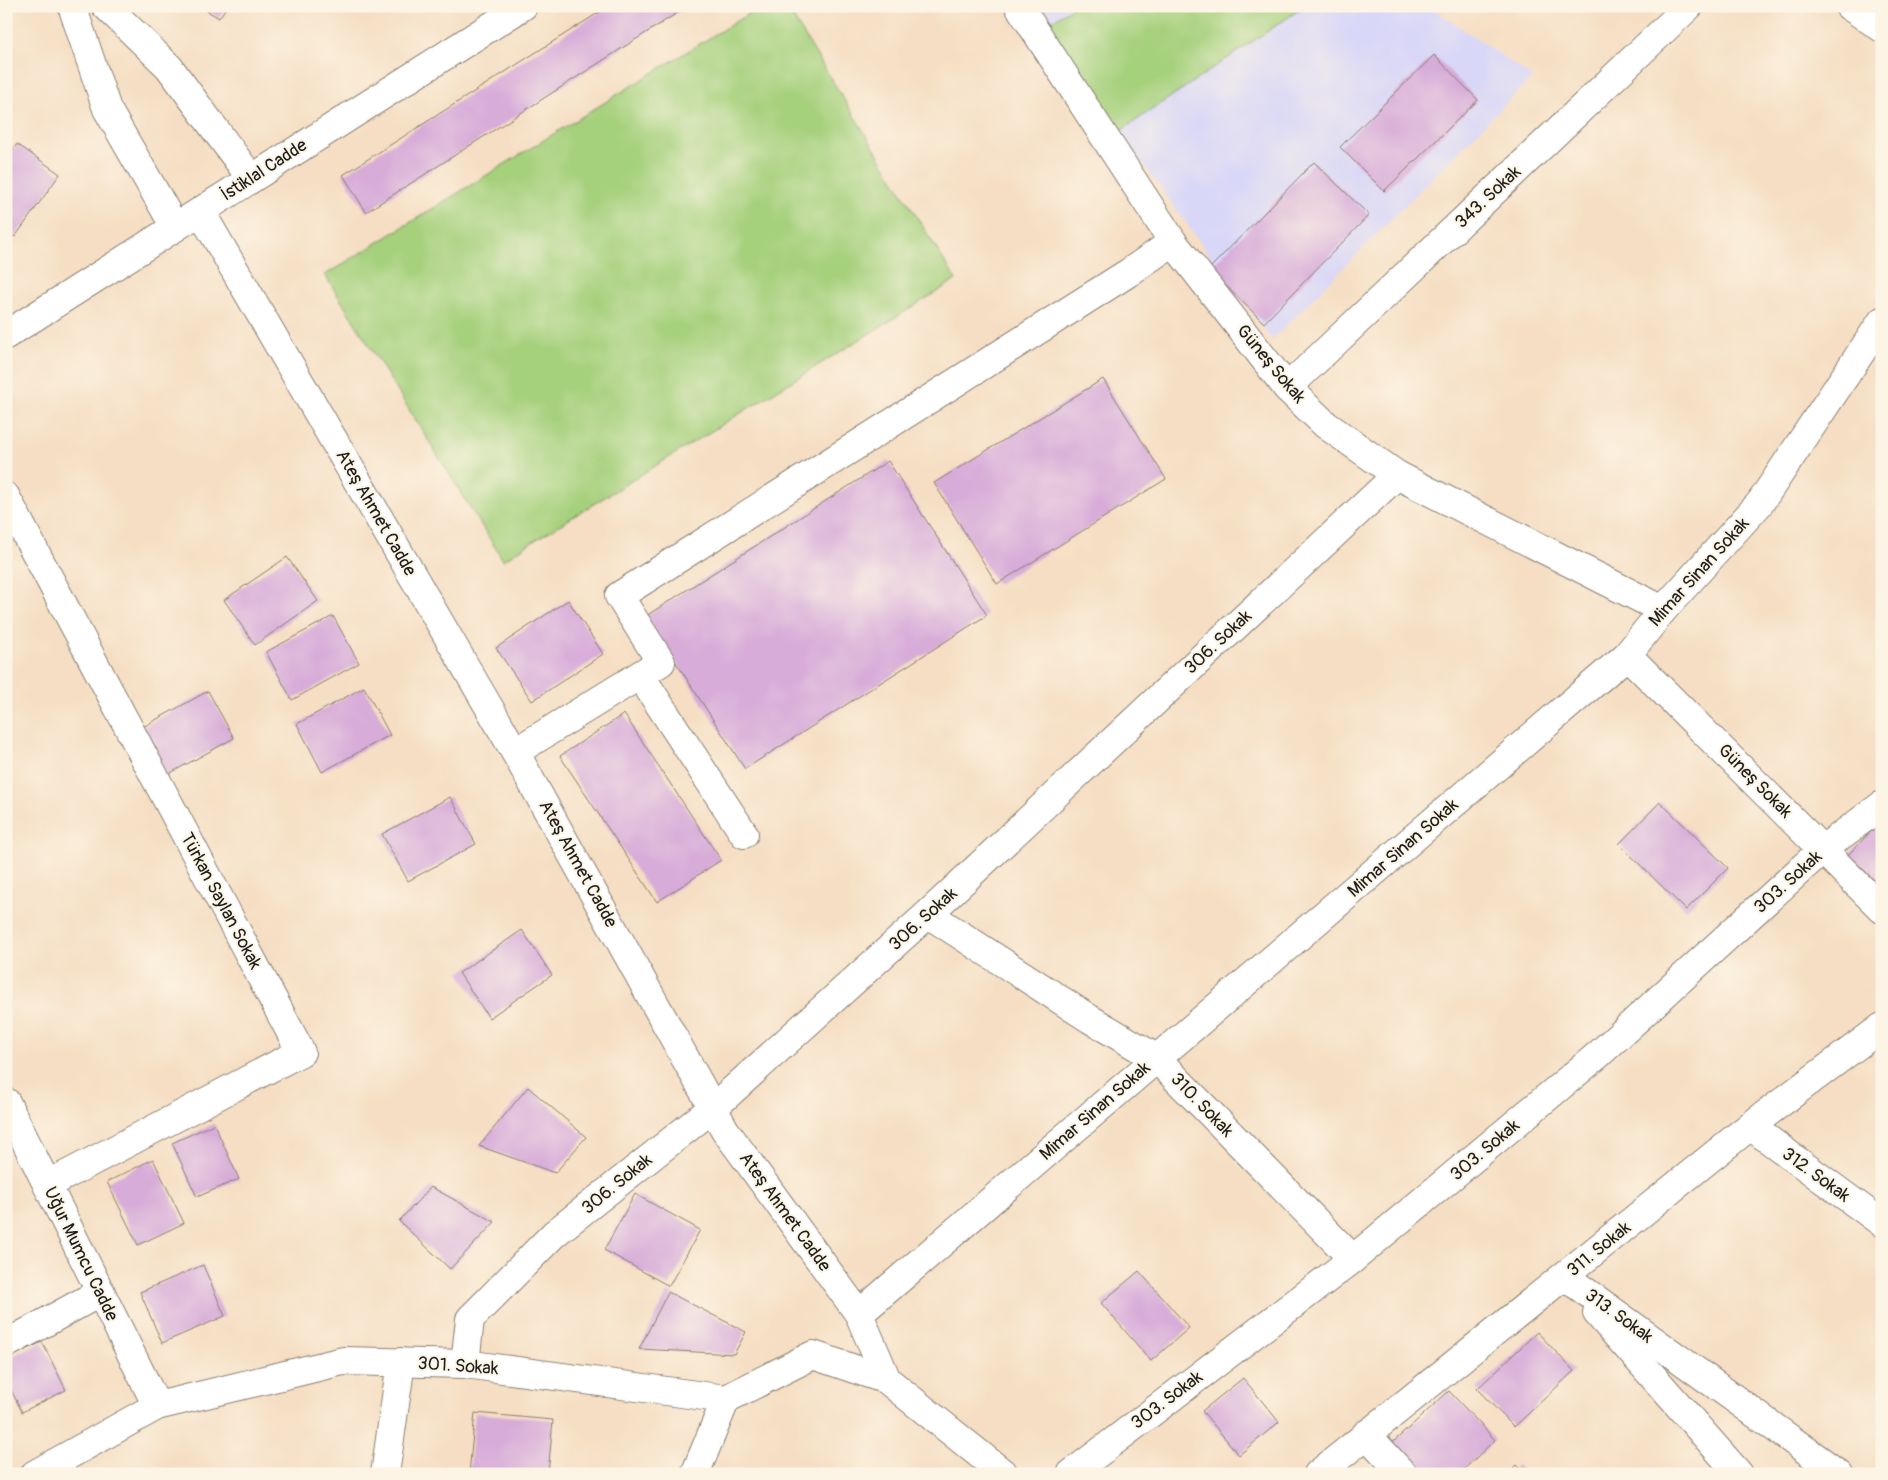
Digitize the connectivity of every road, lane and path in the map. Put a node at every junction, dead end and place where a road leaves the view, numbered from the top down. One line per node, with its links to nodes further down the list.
1 (72, 6): 10 (street)
2 (106, 6): 8 (street)
3 (523, 6): 8 (street, İstiklal Cadde)
4 (1019, 6): 11 (street, Güneş Sokak)
5 (1690, 6): 14 (street, 343. Sokak)
6 (1849, 6): 7 (street)
7 (1882, 28)
8 (251, 178): 9 (street, İstiklal Cadde)
9 (201, 212): 10 (street, İstiklal Cadde); 20 (street, Ateş Ahmet Cadde)
10 (175, 227): 13 (street, İstiklal Cadde)
11 (1173, 242): 14 (street, Güneş Sokak); 19 (street)
12 (1882, 321): 17 (street, Mimar Sinan Sokak)
13 (6, 335)
14 (1287, 388): 15 (street, Güneş Sokak)
15 (1397, 474): 17 (street, Güneş Sokak); 25 (street, 306. Sokak)
16 (6, 497): 31 (street, Türkan Saylan Sokak)
17 (1663, 610): 18 (street, Mimar Sinan Sokak)
18 (1627, 655): 23 (street, Güneş Sokak); 27 (street, Mimar Sinan Sokak)
19 (640, 675): 20 (street); 22 (street)
20 (515, 752): 29 (street, Ateş Ahmet Cadde)
21 (1882, 805): 23 (street, 303. Sokak)
22 (744, 834)
23 (1823, 849): 24 (street, Güneş Sokak); 33 (street, 303. Sokak)
24 (1882, 909)
25 (928, 914): 27 (street, 310. Sokak); 29 (street, 306. Sokak)
26 (1882, 1027): 30 (street, 311. Sokak)
27 (1156, 1058): 33 (street, 310. Sokak); 36 (street, Mimar Sinan Sokak)
28 (6, 1102): 31 (street, Uğur Mumcu Cadde)
29 (714, 1107): 36 (street, Ateş Ahmet Cadde); 39 (street, 306. Sokak)
30 (1750, 1126): 32 (street, 312. Sokak); 34 (street, 311. Sokak)
31 (47, 1185): 35 (street, Uğur Mumcu Cadde)
32 (1882, 1223)
33 (1353, 1259): 48 (street, 303. Sokak)
34 (1564, 1276): 43 (street, 311. Sokak); 51 (street, 313. Sokak); 52 (street, 313. Sokak)
35 (101, 1292): 37 (street); 42 (street, Uğur Mumcu Cadde)
36 (859, 1314): 40 (street, Ateş Ahmet Cadde)
37 (6, 1344)
38 (401, 1362): 39 (street, 301. Sokak); 42 (street, 301. Sokak); 45 (street)
39 (466, 1364): 41 (street, 301. Sokak)
40 (887, 1380): 41 (street); 47 (street, Ateş Ahmet Cadde)
41 (726, 1399): 46 (street)
42 (157, 1406): 44 (street, 301. Sokak)
43 (1366, 1434): 49 (street, 311. Sokak); 50 (street)
44 (35, 1474)
45 (385, 1474)
46 (695, 1474)
47 (1004, 1474)
48 (1070, 1474)
49 (1318, 1474)
50 (1403, 1474)
51 (1739, 1474)
52 (1839, 1474)

